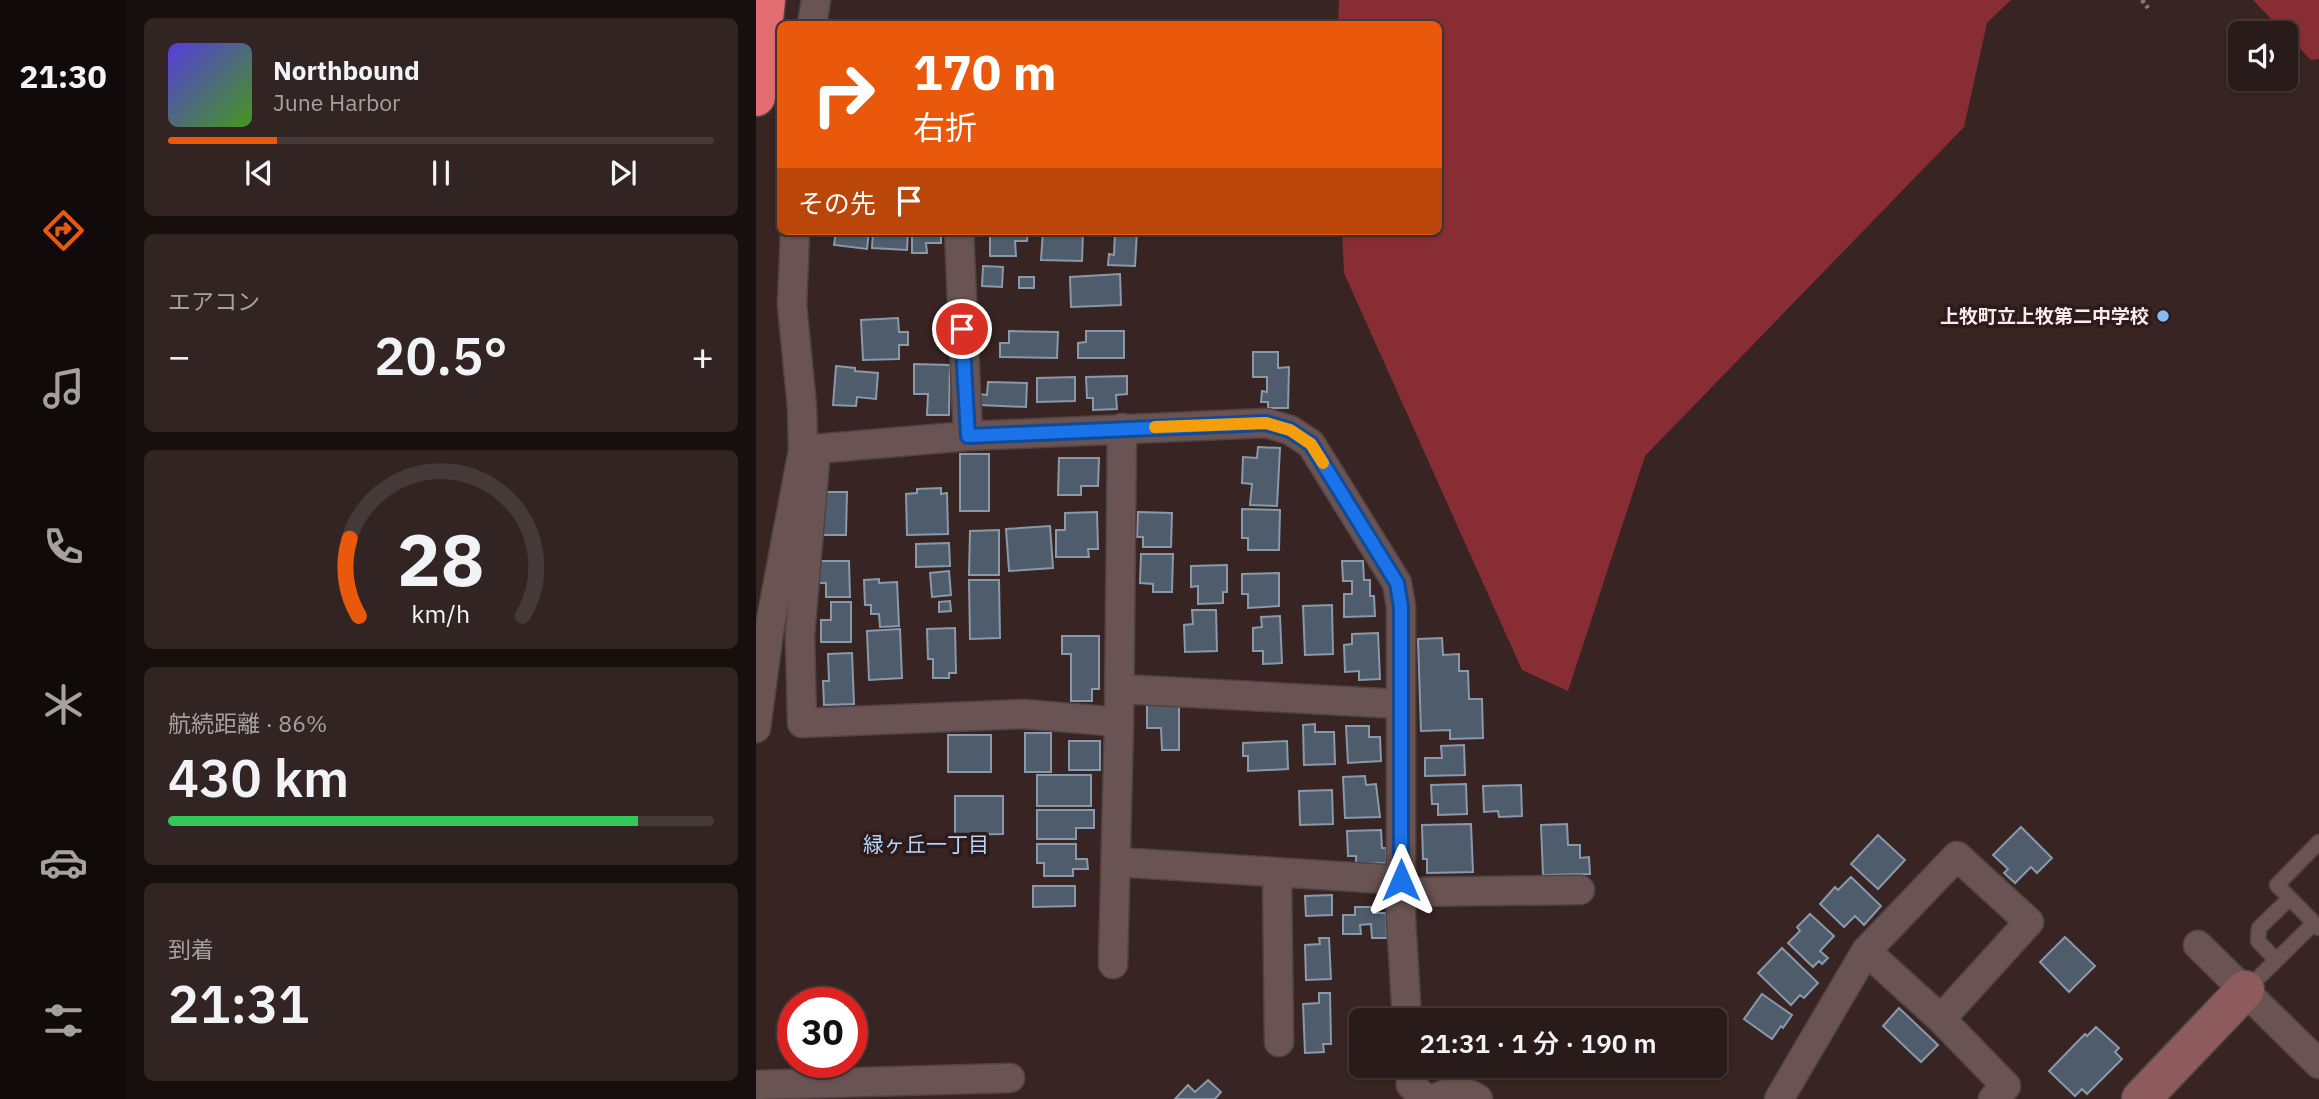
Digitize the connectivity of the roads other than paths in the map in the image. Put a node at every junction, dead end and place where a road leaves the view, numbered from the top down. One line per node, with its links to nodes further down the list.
1 (766, 0): 4 (highway)
2 (816, 0): 3 (street)
3 (812, 21)
4 (756, 97)
5 (795, 235): 9 (street)
6 (959, 235): 8 (street)
7 (1122, 428): 8 (street); 10 (street); 11 (street)
8 (968, 436): 9 (street)
9 (809, 450): 12 (street); 13 (street)
10 (1120, 689): 11 (street); 12 (street)
11 (1401, 704): 17 (street)
12 (1119, 722): 15 (street)
13 (756, 728)
14 (2319, 842): 19 (lane)
15 (1116, 862): 16 (street); 24 (street)
16 (1277, 873): 17 (street); 28 (street)
17 (1401, 886): 18 (street); 26 (street)
18 (1580, 890)
19 (2290, 898): 20 (lane); 23 (lane)
20 (2316, 925): 23 (lane)
21 (2199, 944): 25 (street)
22 (1866, 951): 27 (street); 27 (street); 36 (street)
23 (2276, 960): 25 (lane)
24 (1113, 964)
25 (2245, 990): 29 (street); 38 (street)
26 (1406, 1008)
27 (1941, 1019): 37 (street)
28 (1279, 1042)
29 (2319, 1064)
30 (1010, 1078): 32 (street)
31 (1411, 1078): 33 (street)
32 (756, 1085)
33 (1426, 1099)
34 (1434, 1099): 35 (street)
35 (1478, 1099)
36 (1779, 1099)
37 (1993, 1099)
38 (2140, 1099)

